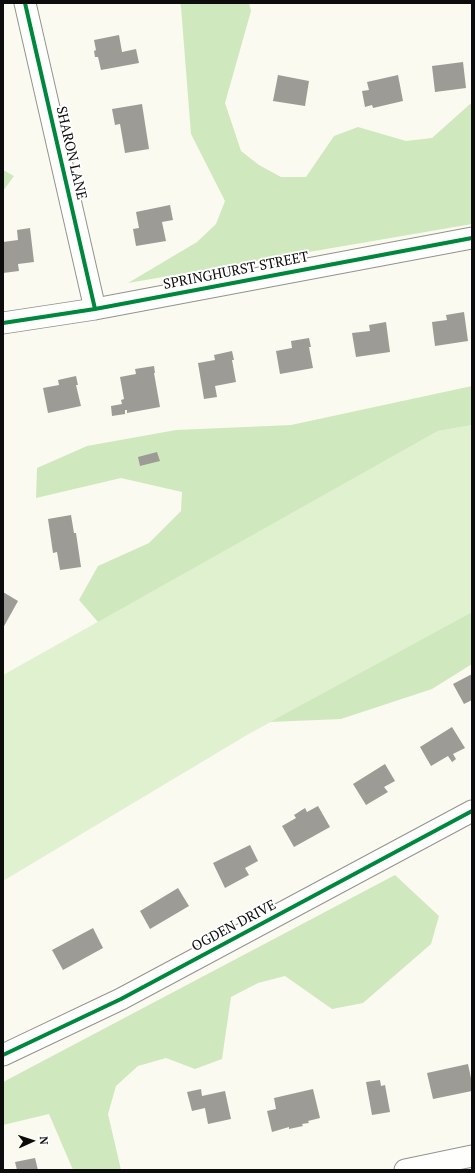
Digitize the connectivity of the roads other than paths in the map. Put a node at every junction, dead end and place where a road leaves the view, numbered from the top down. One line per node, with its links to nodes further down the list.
1 (25, 3): 3 (street, SHARON LANE)
2 (472, 238): 3 (street, SPRINGHURST STREET)
3 (95, 309): 4 (street, SPRINGHURST STREET)
4 (3, 323)
5 (472, 811): 6 (street, OGDEN DRIVE)
6 (3, 1055)
7 (472, 1156): 8 (street)
8 (405, 1170)

